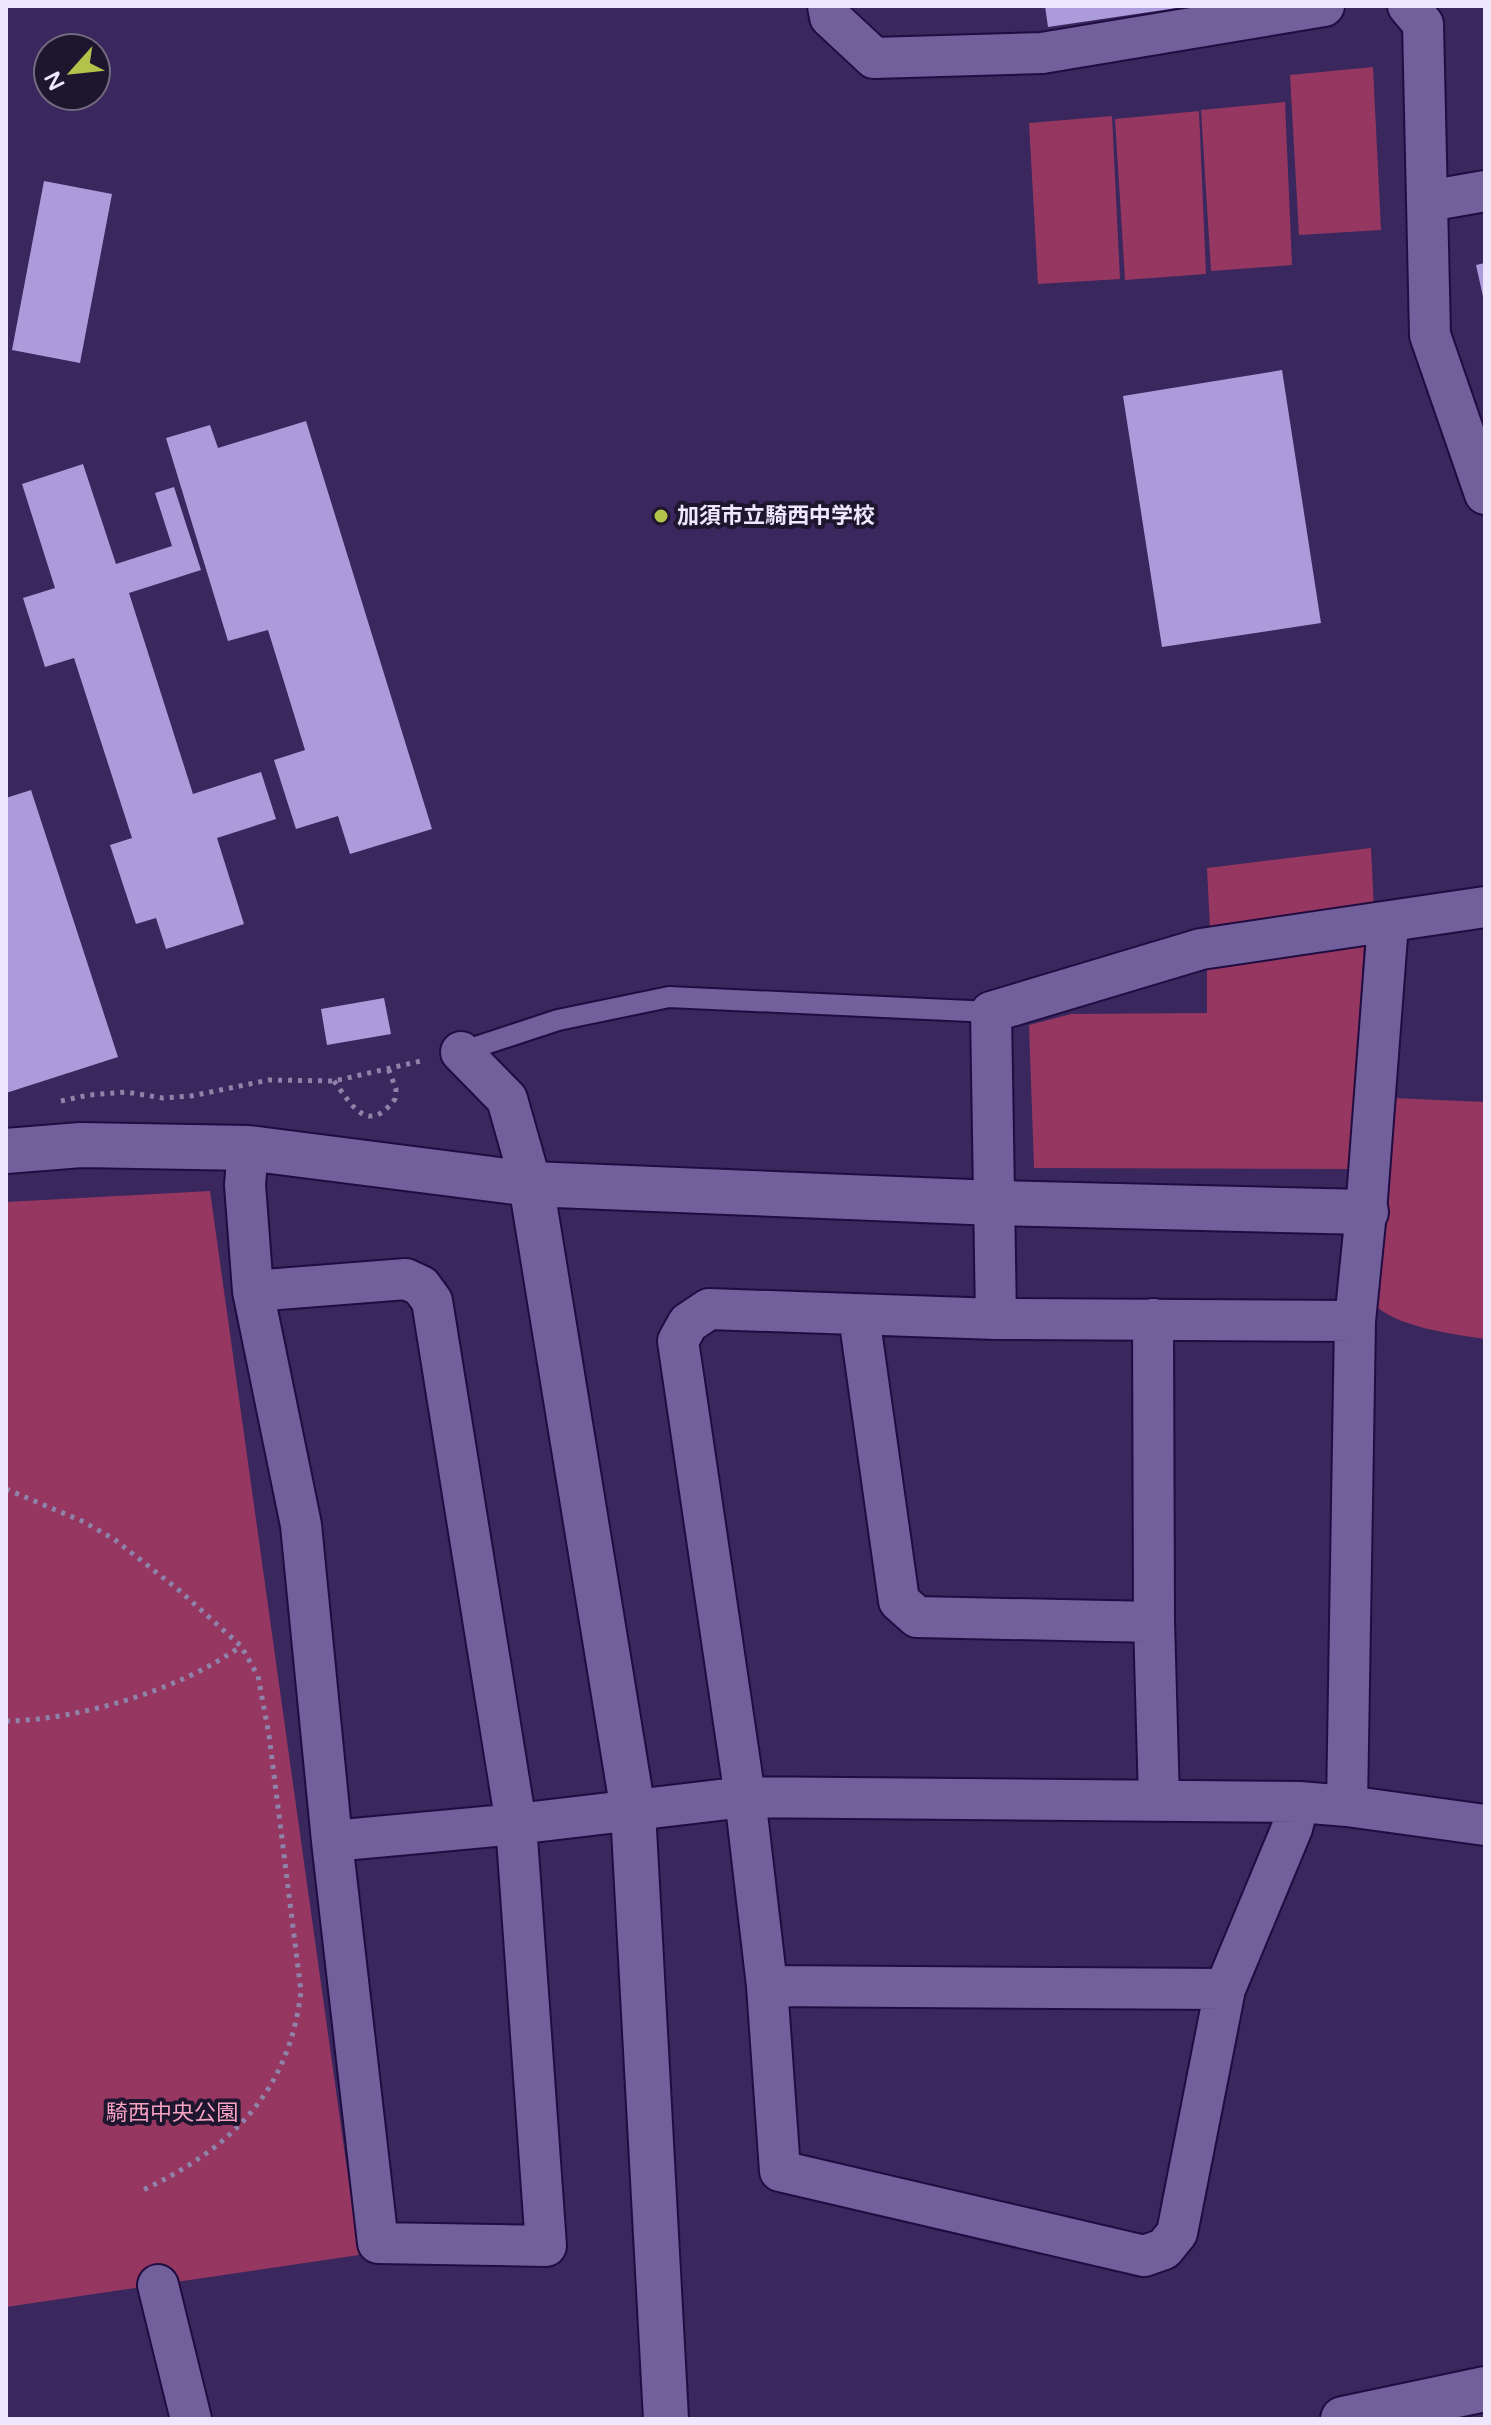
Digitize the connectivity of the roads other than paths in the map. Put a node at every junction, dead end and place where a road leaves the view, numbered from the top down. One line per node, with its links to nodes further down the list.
1 (828, 6): 2 (street)
2 (1324, 6)
3 (1408, 6): 5 (street)
4 (1485, 191): 5 (street)
5 (1428, 201): 6 (street)
6 (1485, 494)
7 (1485, 907): 8 (street)
8 (1388, 923): 9 (street); 15 (street)
9 (991, 1012): 10 (lane); 14 (street)
10 (461, 1052): 13 (street)
11 (248, 1148): 12 (street); 13 (street); 16 (street)
12 (6, 1151)
13 (531, 1184): 14 (street); 26 (street)
14 (995, 1203): 15 (street); 18 (street)
15 (1366, 1212): 20 (street)
16 (253, 1291): 27 (street); 29 (street)
17 (859, 1316): 18 (street); 21 (street); 22 (street)
18 (996, 1319): 19 (street)
19 (1153, 1319): 20 (street); 21 (street)
20 (1355, 1321): 25 (street)
21 (1154, 1622): 23 (street)
22 (745, 1797): 23 (street); 26 (street); 30 (street)
23 (1159, 1799): 24 (street)
24 (1299, 1802): 25 (street); 31 (street)
25 (1347, 1806): 28 (street)
26 (633, 1811): 27 (street); 35 (street)
27 (516, 1824): 29 (street); 29 (street)
28 (1485, 1825)
29 (332, 1841)
30 (767, 1986): 31 (street); 31 (street)
31 (1225, 1989)
32 (158, 2285): 34 (street)
33 (1485, 2389): 36 (street)
34 (191, 2419)
35 (666, 2419)
36 (1343, 2419)

